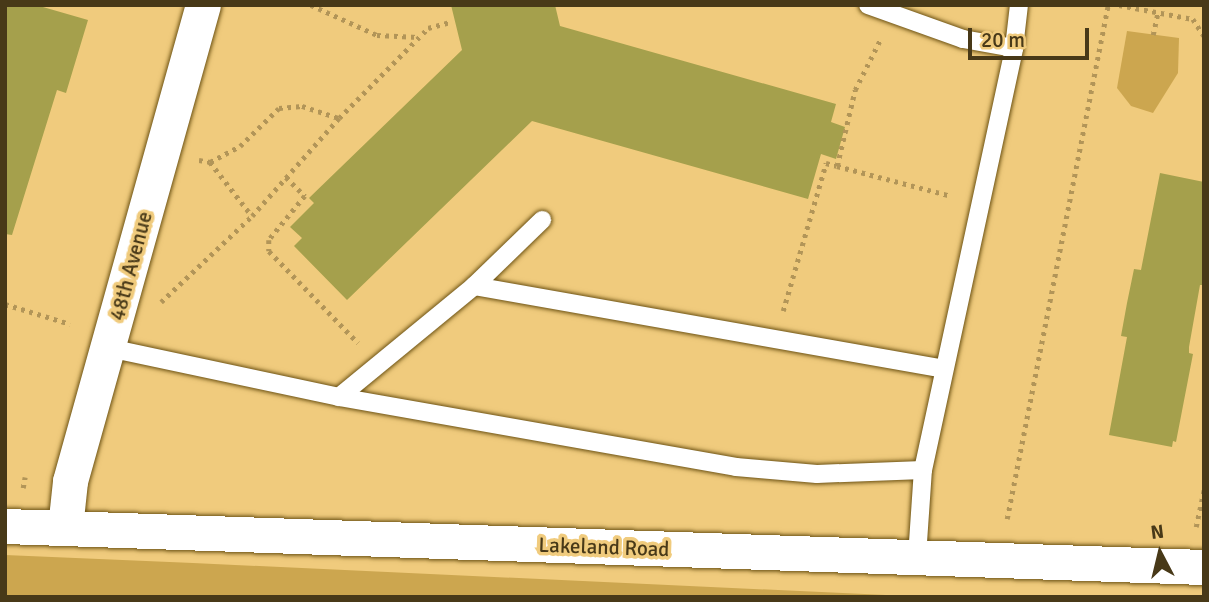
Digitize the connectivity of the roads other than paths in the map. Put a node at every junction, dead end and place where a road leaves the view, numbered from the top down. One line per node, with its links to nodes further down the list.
1 (203, 5): 7 (street, 48th Avenue)
2 (868, 5): 4 (lane)
3 (1019, 5): 4 (lane)
4 (1014, 48): 8 (lane)
5 (542, 220): 6 (lane)
6 (474, 286): 8 (lane); 9 (lane)
7 (109, 348): 9 (lane); 12 (street, 48th Avenue)
8 (944, 369): 10 (lane)
9 (339, 397): 10 (lane)
10 (923, 470): 13 (lane)
11 (5, 526): 12 (street, Lakeland Road)
12 (65, 528): 13 (street, Lakeland Road)
13 (917, 557): 14 (street, Lakeland Road)
14 (1204, 567)

